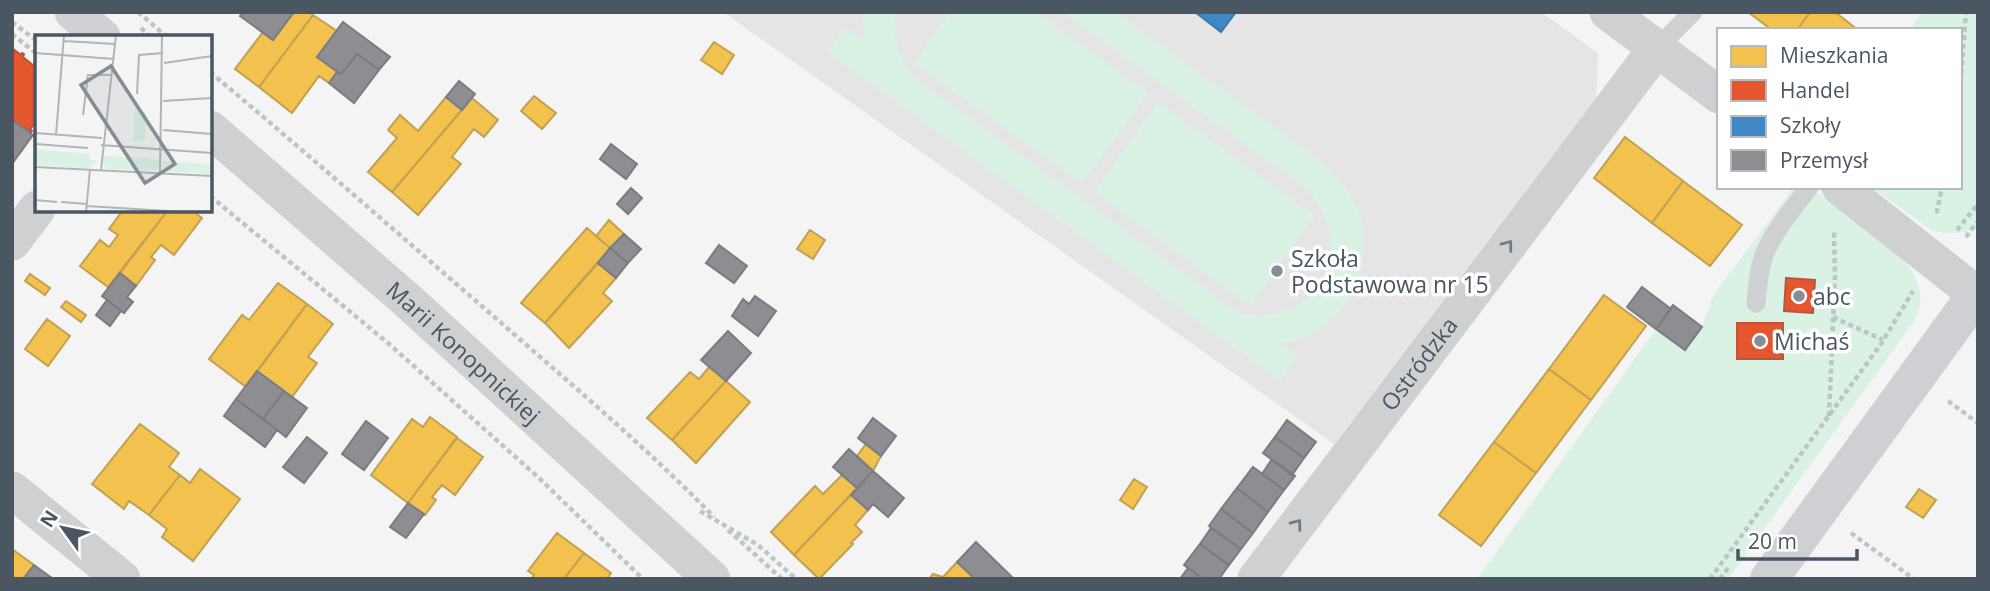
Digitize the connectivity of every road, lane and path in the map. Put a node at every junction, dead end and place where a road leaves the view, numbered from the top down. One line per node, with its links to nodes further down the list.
1 (73, 12): 8 (street)
2 (138, 12): 9 (path)
3 (1608, 12): 11 (street)
4 (1693, 12): 11 (lane)
5 (1966, 12): 13 (path)
6 (12, 22): 10 (path)
7 (12, 34): 12 (path)
8 (100, 35)
9 (165, 35)
10 (35, 39)
11 (1657, 48): 15 (street); 39 (street, Ostródzka, one-way to 11)
12 (35, 52)
13 (1962, 65)
14 (212, 74): 38 (path)
15 (1717, 93)
16 (212, 131): 37 (street, Marii Konopnickiej)
17 (1808, 189): 27 (lane)
18 (1843, 189): 25 (street)
19 (1941, 189): 22 (path)
20 (212, 198): 36 (path)
21 (35, 212): 24 (street)
22 (1945, 222)
23 (1834, 226): 28 (path)
24 (12, 242)
25 (1933, 258): 26 (street); 29 (path)
26 (1977, 293): 41 (main road)
27 (1756, 303)
28 (1833, 317): 29 (path); 31 (path)
29 (1883, 340): 31 (path)
30 (1947, 400): 32 (path)
31 (1829, 416): 40 (path)
32 (1978, 423)
33 (12, 490): 35 (street)
34 (1851, 533): 42 (path)
35 (122, 579)
36 (643, 579)
37 (712, 579)
38 (782, 579)
39 (1256, 579)
40 (1710, 579)
41 (1769, 579)
42 (1914, 579)

